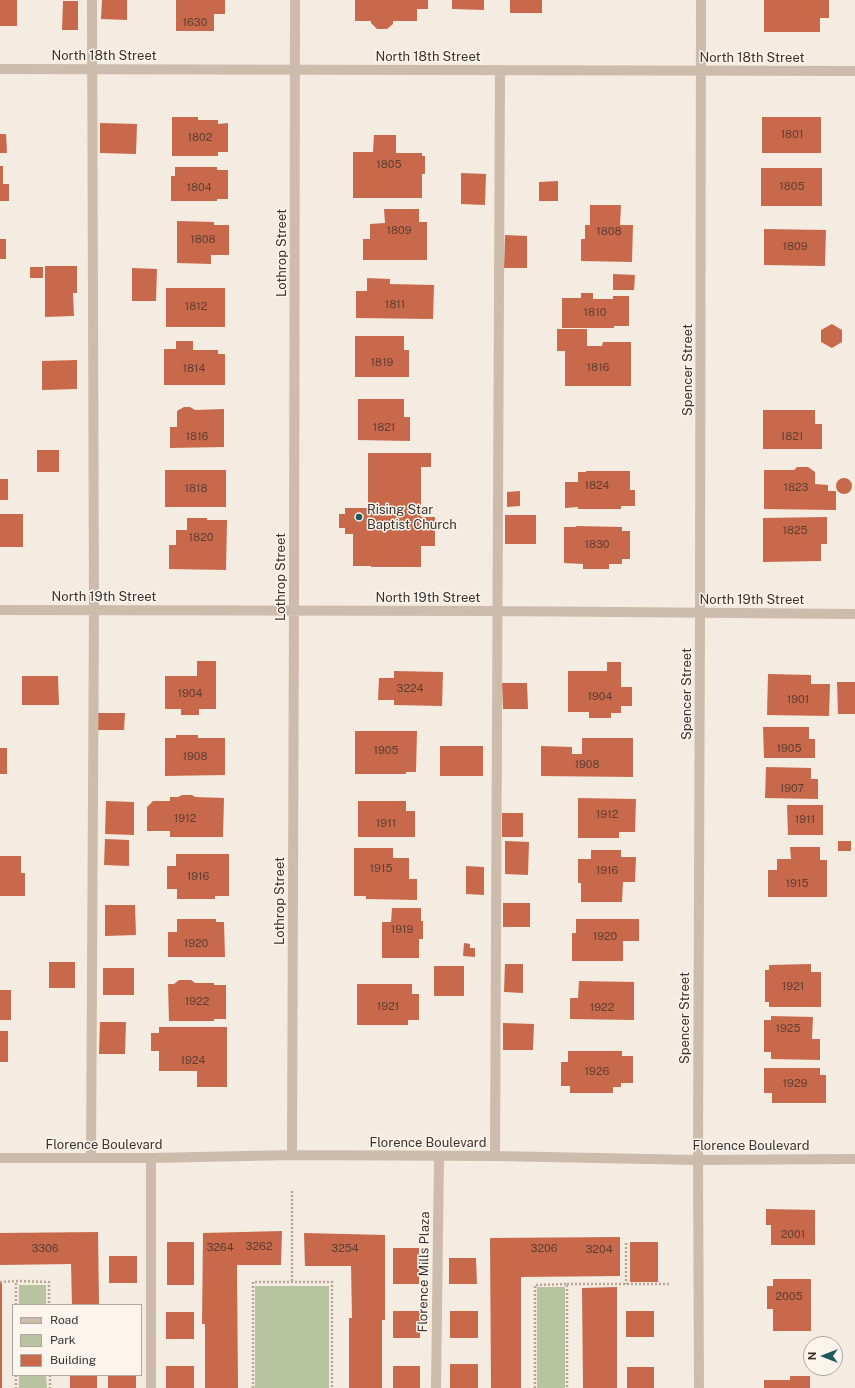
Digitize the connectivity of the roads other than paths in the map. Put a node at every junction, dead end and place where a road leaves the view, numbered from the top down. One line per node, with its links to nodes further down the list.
1 (92, 0): 5 (street)
2 (295, 0): 6 (street, Lothrop Street)
3 (701, 0): 8 (street, Spencer Street)
4 (0, 69): 5 (street, North 18th Street)
5 (92, 70): 6 (street, North 18th Street); 11 (street)
6 (295, 70): 7 (street, North 18th Street); 12 (street, Lothrop Street)
7 (500, 71): 8 (street, North 18th Street); 13 (street)
8 (701, 71): 9 (street, North 18th Street); 14 (street, Spencer Street)
9 (855, 71)
10 (0, 610): 11 (street, North 19th Street)
11 (94, 610): 12 (street, North 19th Street); 20 (street)
12 (294, 610): 13 (street, North 19th Street); 16 (street, Lothrop Street)
13 (497, 611): 14 (street, North 19th Street); 18 (street)
14 (700, 613): 15 (street, North 19th Street); 23 (street, Spencer Street)
15 (855, 614)
16 (292, 1155): 17 (street, Florence Boulevard); 21 (street, Florence Boulevard)
17 (439, 1156): 18 (street, Florence Boulevard); 25 (street, Florence Mills Plaza)
18 (495, 1156): 23 (street, Florence Boulevard)
19 (0, 1158): 20 (street, Florence Boulevard)
20 (91, 1158): 21 (street, Florence Boulevard)
21 (151, 1158): 24 (street)
22 (855, 1159): 23 (street, Florence Boulevard)
23 (698, 1160): 26 (street, Spencer Street)
24 (151, 1388)
25 (436, 1388)
26 (699, 1388)

